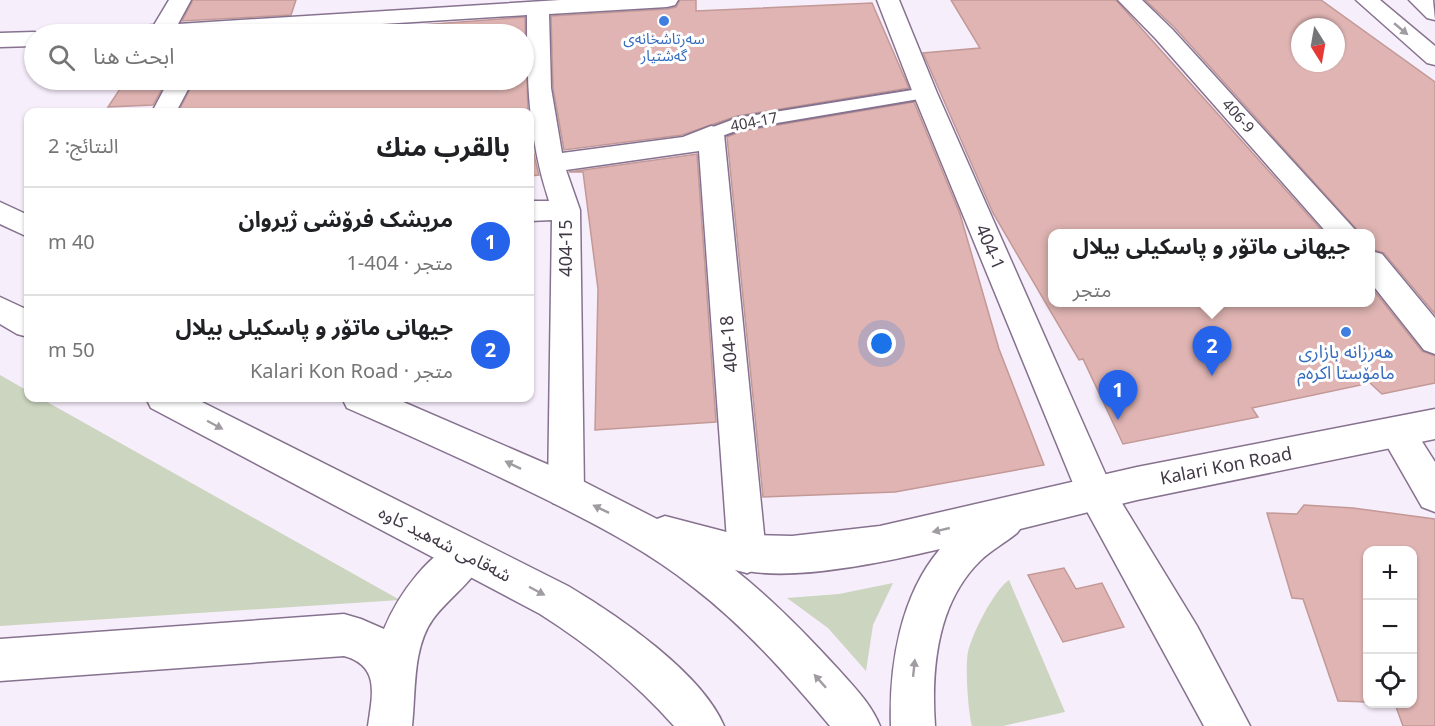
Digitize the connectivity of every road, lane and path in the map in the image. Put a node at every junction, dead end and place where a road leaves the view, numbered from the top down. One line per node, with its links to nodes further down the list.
1 (180, 0): 10 (street)
2 (667, 0): 7 (street)
3 (888, 0): 18 (street, 404-1)
4 (1130, 0): 26 (street, 406-9)
5 (1367, 0): 15 (street, one-way to 15)
6 (1420, 0): 9 (street)
7 (520, 7): 8 (street); 12 (street, 404-15)
8 (410, 8): 11 (street)
9 (1435, 13)
10 (166, 24)
11 (273, 24)
12 (524, 24)
13 (24, 39): 14 (street)
14 (0, 40)
15 (1435, 58)
16 (534, 67): 21 (street, 404-15)
17 (176, 90): 19 (street)
18 (925, 93): 20 (lane, 404-17); 36 (street, 404-1)
19 (166, 108)
20 (711, 134): 21 (street, 404-17); 40 (street, 404-18)
21 (550, 163): 22 (street, 404-15)
22 (566, 210): 23 (street); 35 (street, 404-15)
23 (534, 211)
24 (0, 212): 25 (street)
25 (24, 225)
26 (1341, 229)
27 (1375, 267): 30 (street)
28 (0, 309): 29 (street)
29 (24, 323)
30 (1435, 341)
31 (170, 402): 41 (street, شەقامی شەهید کاوە, one-way to 41)
32 (368, 402): 35 (street, one-way to 32)
33 (1435, 424): 34 (street, Kalari Kon Road)
34 (1397, 432): 36 (street, Kalari Kon Road); 37 (street)
35 (566, 491): 39 (street, one-way to 35)
36 (1095, 493): 38 (street, Kalari Kon Road); 47 (street, 404-1)
37 (1435, 495)
38 (1018, 512): 40 (street, Kalari Kon Road, one-way to 40); 46 (street, one-way to 38)
39 (637, 526): 40 (street, Kalari Kon Road); 45 (street, one-way to 39)
40 (747, 554)
41 (466, 556): 43 (street); 44 (street, شەقامی شەهید کاوە, one-way to 44)
42 (0, 660): 43 (street)
43 (392, 709)
44 (702, 726)
45 (858, 726)
46 (913, 726)
47 (1228, 726)

